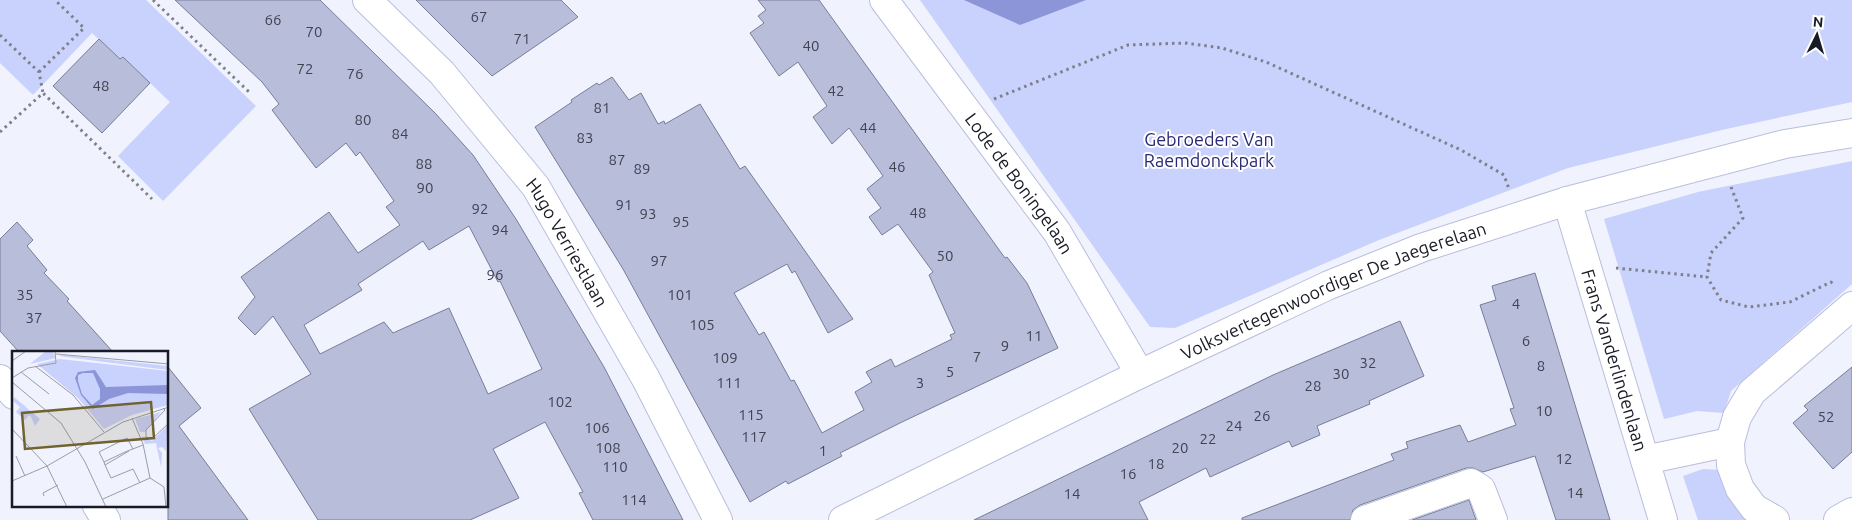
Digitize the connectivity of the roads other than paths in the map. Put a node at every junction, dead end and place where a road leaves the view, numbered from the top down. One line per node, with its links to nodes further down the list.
1 (367, 0): 14 (street, Hugo Verriestlaan)
2 (884, 0): 6 (street, Lode de Boningelaan)
3 (1852, 133): 4 (street, Volksvertegenwoordiger De Jaegerelaan)
4 (1567, 201): 6 (street, Volksvertegenwoordiger De Jaegerelaan); 10 (street, Frans Vanderlindenlaan)
5 (1844, 297): 9 (street)
6 (1140, 374): 15 (street, Volksvertegenwoordiger De Jaegerelaan)
7 (0, 379): 8 (street)
8 (12, 393)
9 (1730, 442): 10 (street); 19 (street)
10 (1645, 460): 18 (street, Frans Vanderlindenlaan)
11 (98, 508): 13 (street)
12 (1852, 512): 20 (street)
13 (106, 520)
14 (718, 520)
15 (843, 520)
16 (1365, 520): 17 (street)
17 (1493, 520)
18 (1663, 520)
19 (1775, 520)
20 (1838, 520)

